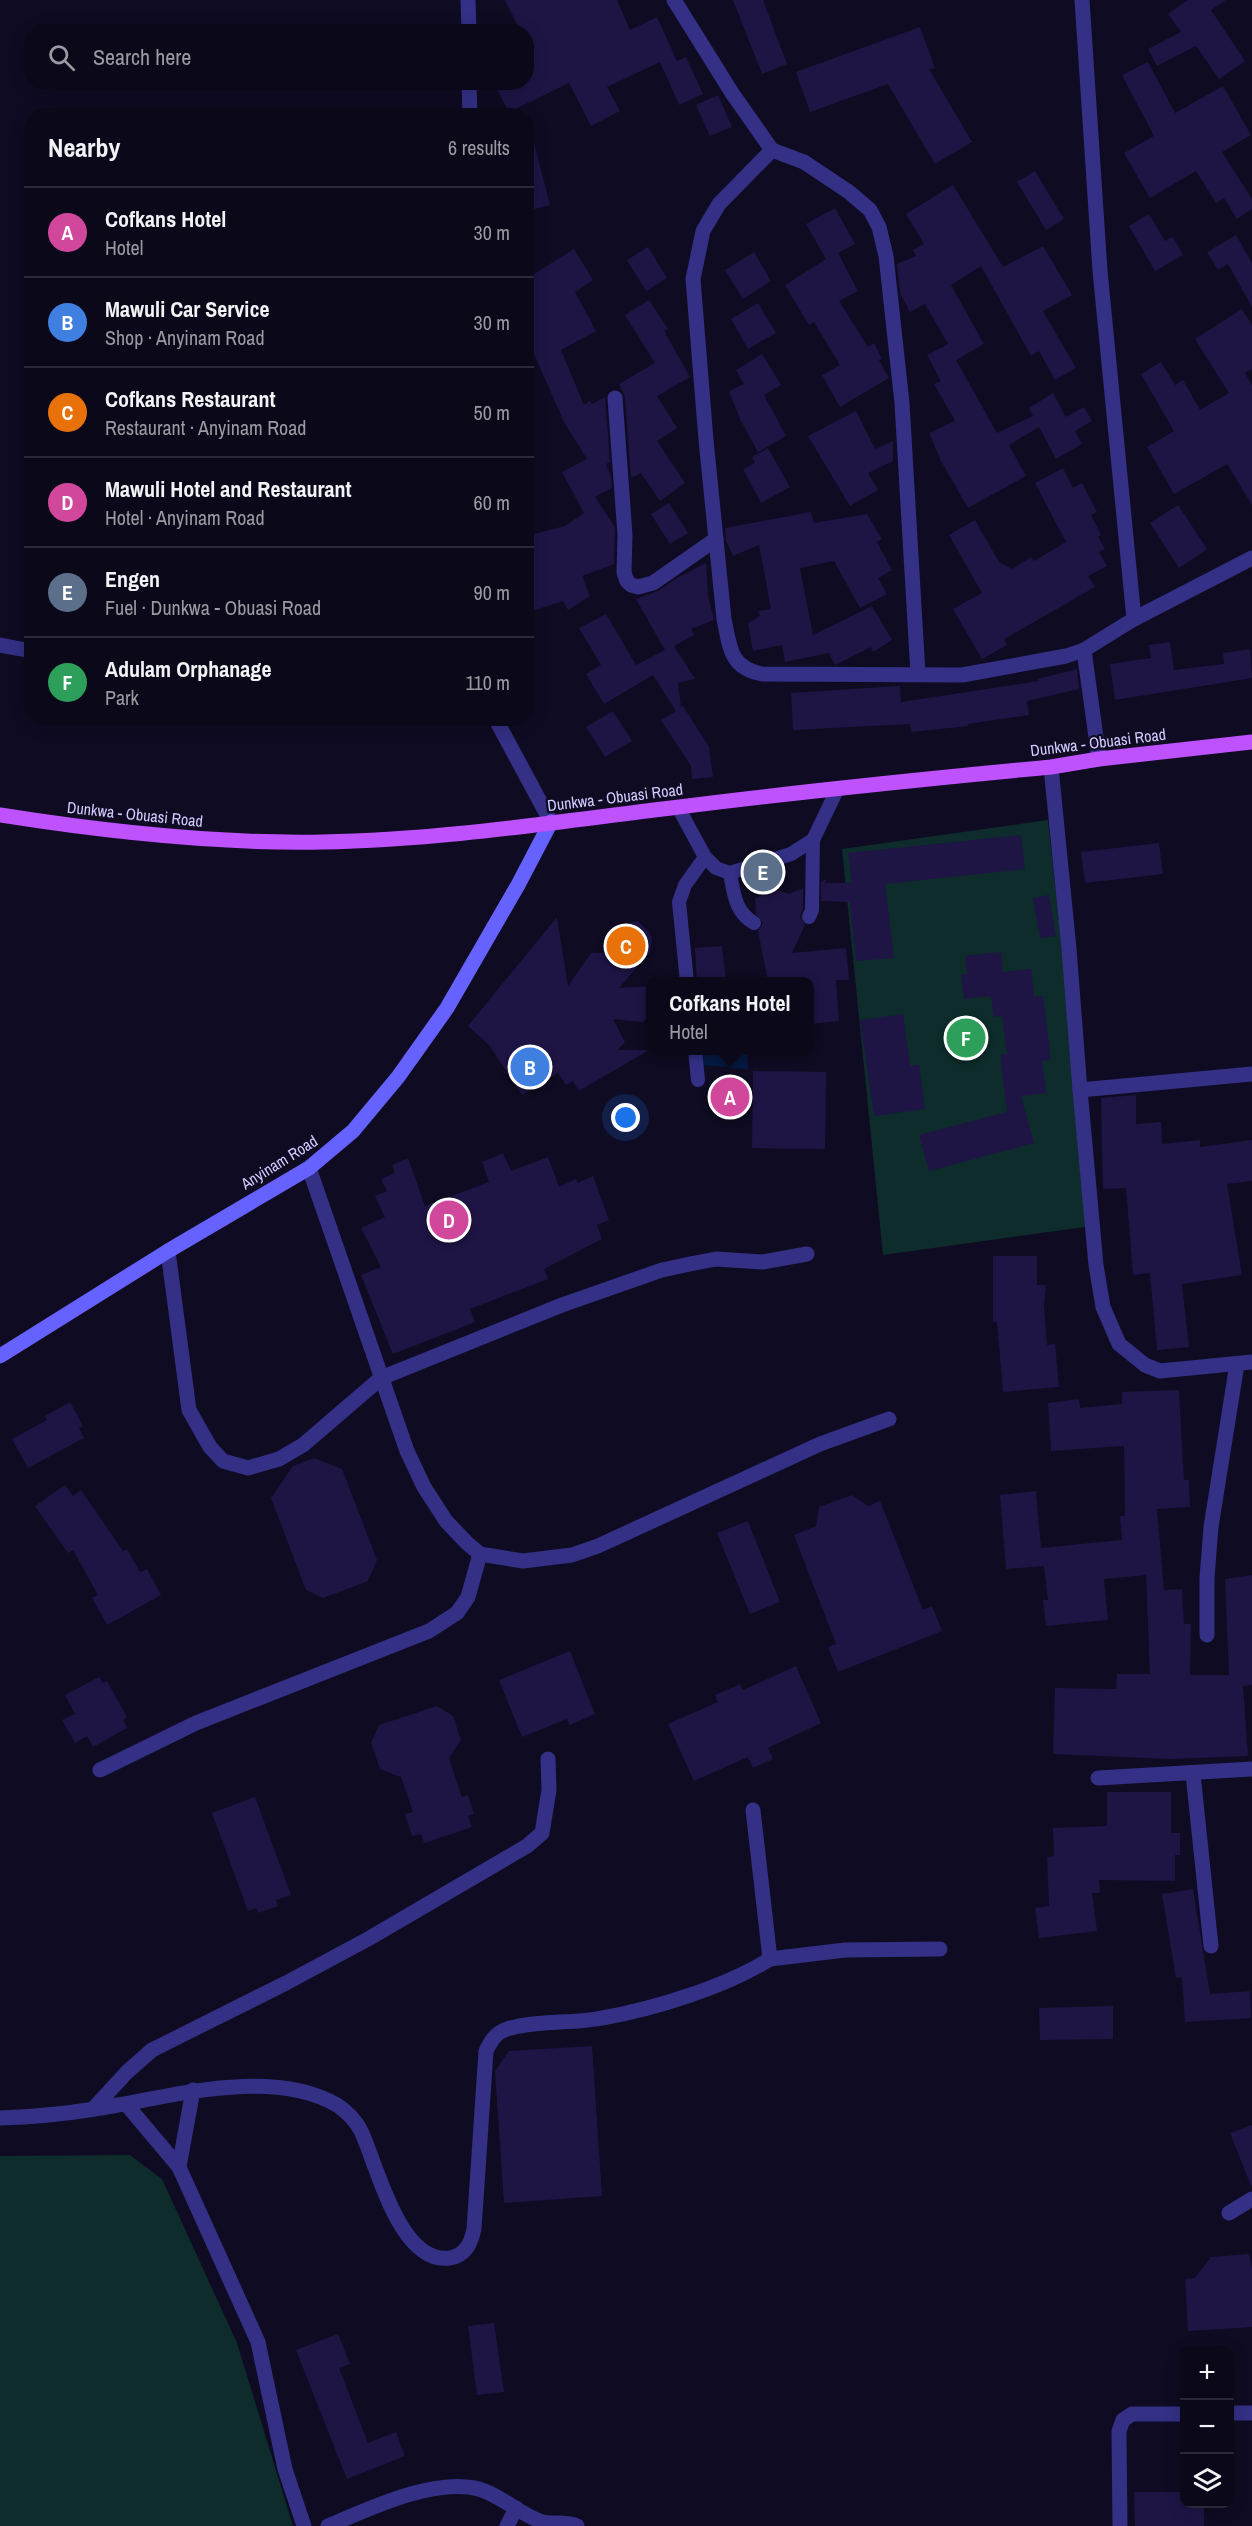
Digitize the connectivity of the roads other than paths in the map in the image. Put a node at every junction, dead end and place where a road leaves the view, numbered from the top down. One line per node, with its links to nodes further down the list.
1 (468, 0): 4 (street)
2 (674, 0): 7 (street)
3 (1082, 0): 11 (street)
4 (469, 24)
5 (469, 90): 6 (street)
6 (470, 108)
7 (772, 150): 9 (street); 15 (street)
8 (615, 398): 9 (street)
9 (716, 539): 15 (street)
10 (1252, 558): 11 (street)
11 (1134, 620): 14 (street)
12 (0, 645): 13 (street)
13 (24, 650)
14 (1084, 650): 15 (street); 18 (street)
15 (918, 674)
16 (499, 726): 23 (street)
17 (1252, 742): 18 (main road, Dunkwa - Obuasi Road)
18 (1099, 759): 19 (main road, Dunkwa - Obuasi Road)
19 (1051, 767): 20 (main road, Dunkwa - Obuasi Road); 33 (street)
20 (837, 790): 21 (main road, Dunkwa - Obuasi Road); 24 (lane)
21 (678, 807): 23 (main road, Dunkwa - Obuasi Road); 25 (lane)
22 (0, 815): 23 (main road, Dunkwa - Obuasi Road)
23 (551, 822): 34 (street, Anyinam Road)
24 (813, 840): 26 (lane); 27 (lane)
25 (705, 857): 26 (lane); 29 (lane)
26 (730, 873): 28 (lane)
27 (809, 917)
28 (754, 923)
29 (687, 977)
30 (696, 1055): 32 (lane)
31 (1252, 1074): 33 (street)
32 (698, 1080)
33 (1080, 1090): 38 (street)
34 (309, 1168): 35 (street, Anyinam Road); 39 (street)
35 (168, 1251): 37 (street, Anyinam Road); 39 (street)
36 (807, 1254): 39 (street)
37 (0, 1356)
38 (1245, 1363): 42 (street)
39 (381, 1378): 41 (street)
40 (889, 1419): 41 (street)
41 (480, 1554): 44 (street)
42 (1207, 1635)
43 (548, 1759): 54 (street)
44 (100, 1770)
45 (1252, 1770): 46 (street)
46 (1193, 1774): 47 (street); 49 (street)
47 (1098, 1778)
48 (753, 1810): 51 (street)
49 (1211, 1946)
50 (940, 1949): 51 (street)
51 (770, 1959): 52 (street)
52 (193, 2091): 53 (street); 56 (street)
53 (126, 2104): 54 (street); 56 (street)
54 (93, 2109): 55 (street)
55 (0, 2118)
56 (179, 2167): 63 (street)
57 (1252, 2199): 58 (street)
58 (1228, 2212)
59 (1234, 2413): 60 (street)
60 (1252, 2413)
61 (1180, 2414): 67 (street)
62 (516, 2508): 64 (street); 65 (street); 66 (street)
63 (304, 2526)
64 (328, 2526)
65 (507, 2526)
66 (577, 2526)
67 (1120, 2526)

